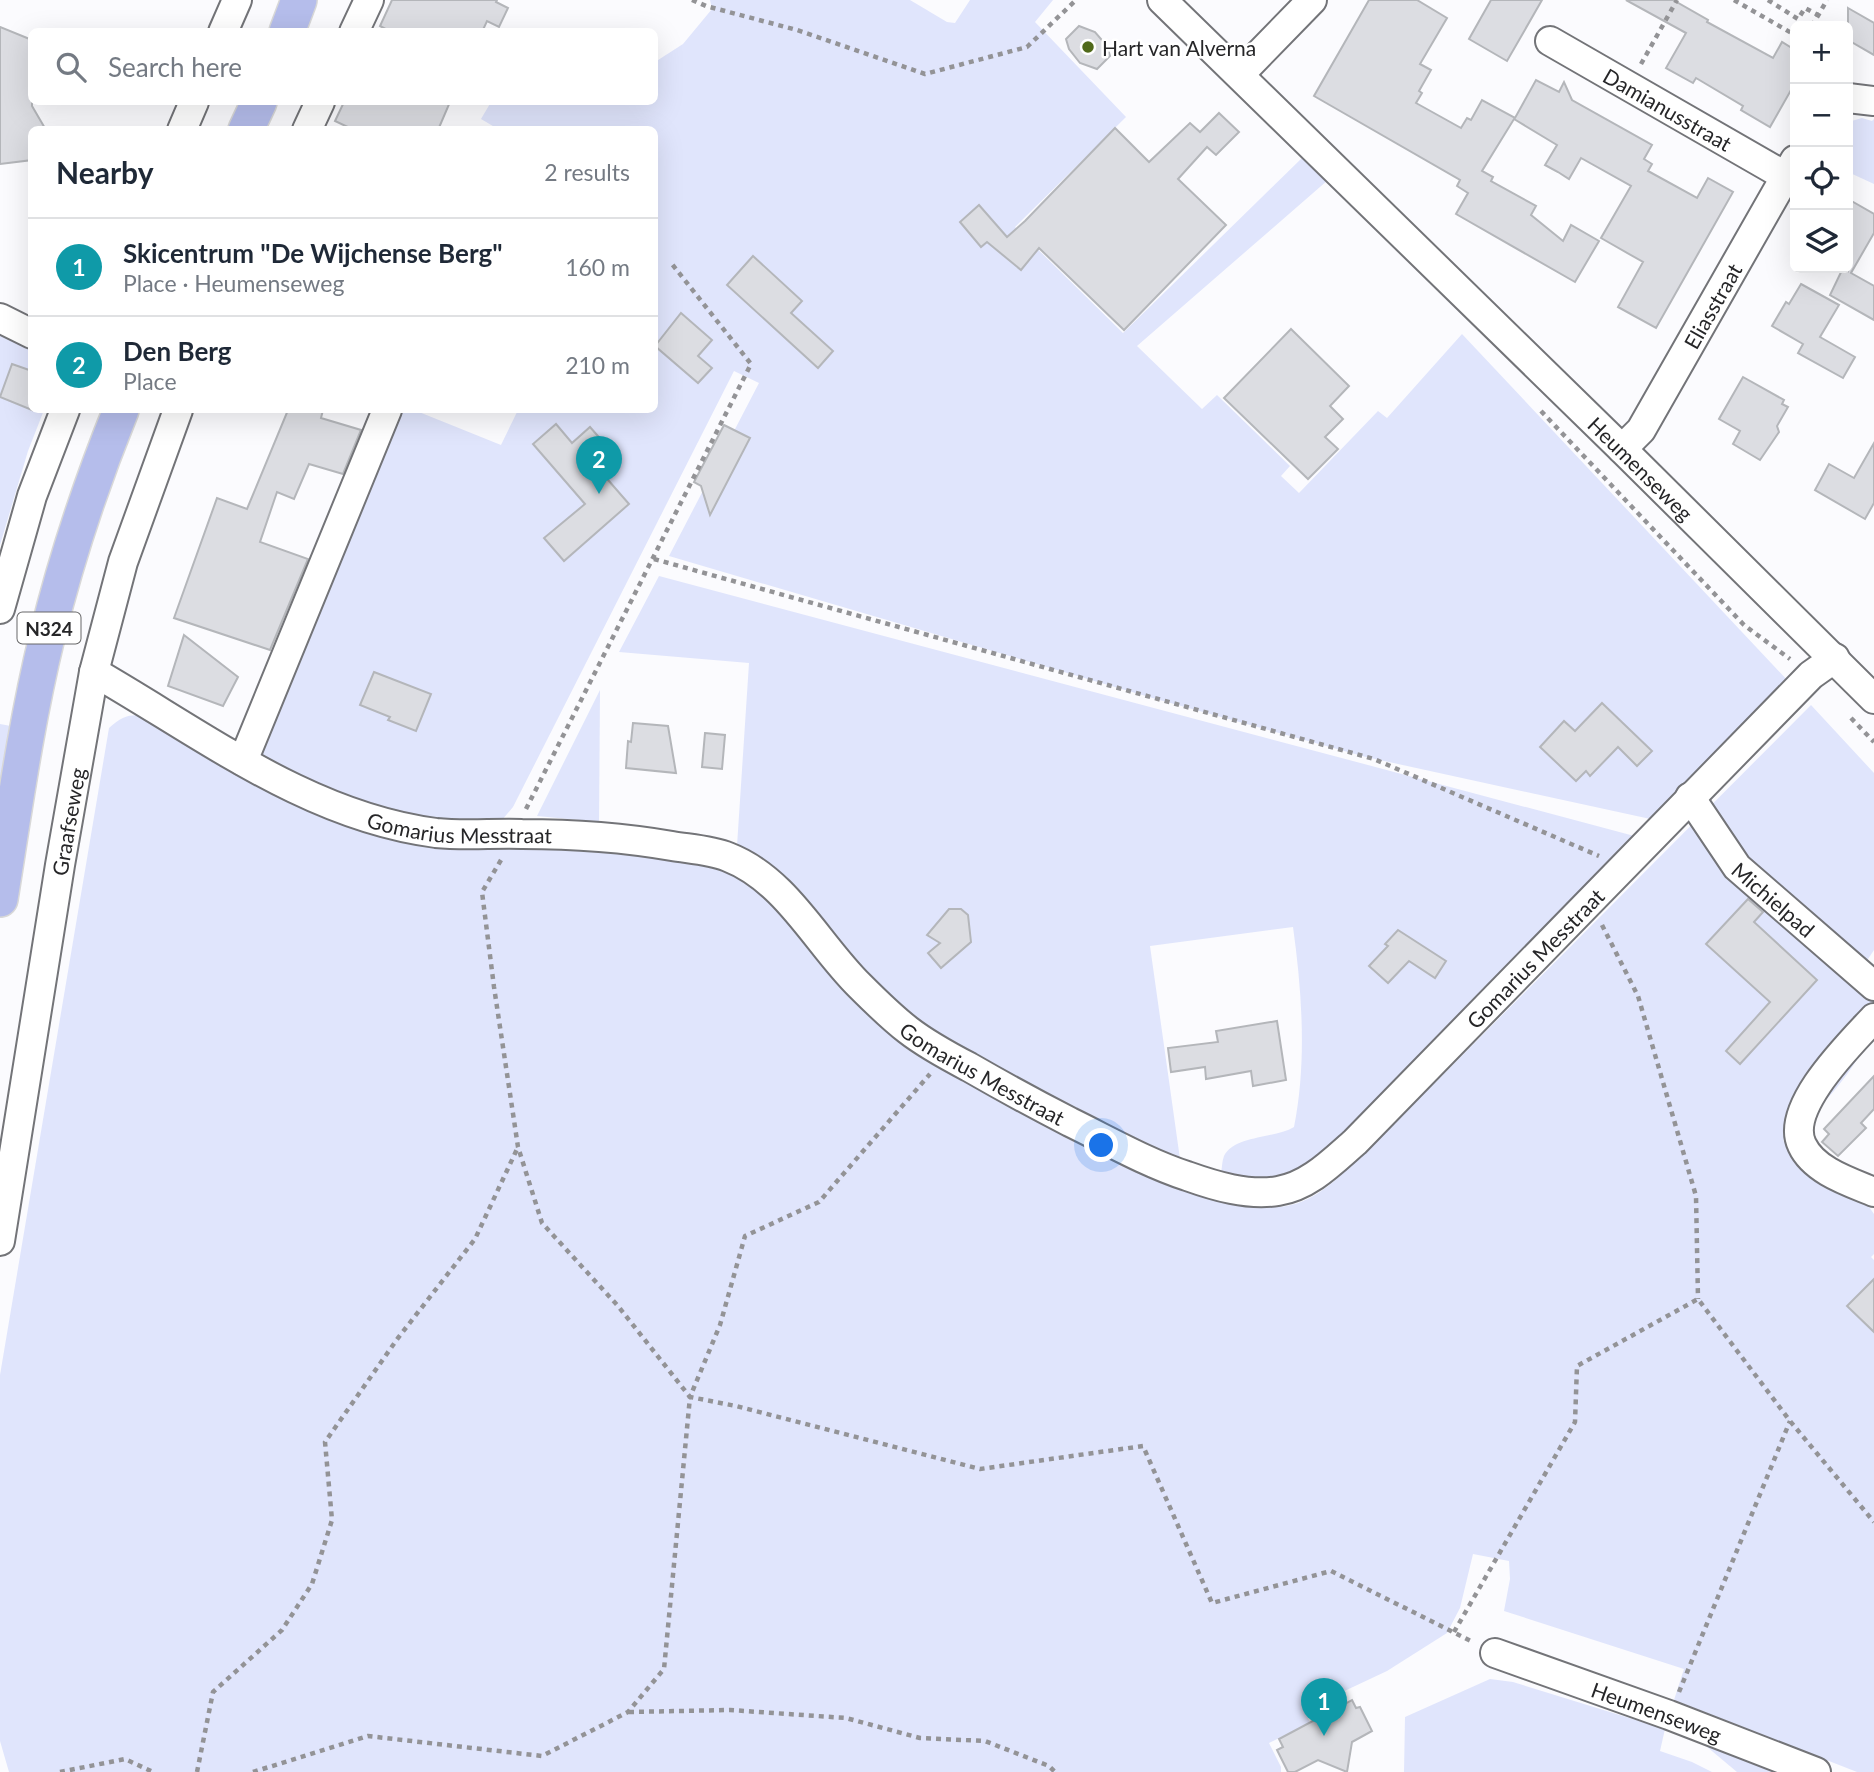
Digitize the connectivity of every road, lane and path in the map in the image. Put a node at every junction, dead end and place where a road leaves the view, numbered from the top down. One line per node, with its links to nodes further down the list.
1 (237, 0): 14 (street)
2 (299, 0): 15 (main road)
3 (369, 0): 16 (street)
4 (692, 0): 5 (path)
5 (1076, 0)
6 (1162, 0): 19 (street, Heumenseweg)
7 (1312, 0): 19 (street)
8 (1677, 0): 20 (path)
9 (1768, 0): 12 (path)
10 (1826, 0): 12 (path)
11 (1738, 1): 17 (path)
12 (1818, 15): 13 (path)
13 (1815, 21)
14 (225, 28)
15 (288, 28)
16 (356, 28)
17 (1790, 32)
18 (1550, 41): 20 (street, Damianusstraat)
19 (1240, 74): 38 (street, Heumenseweg)
20 (1628, 86): 29 (street, Damianusstraat)
21 (1853, 99): 22 (street)
22 (1874, 101)
23 (193, 105): 26 (street)
24 (258, 105): 27 (main road)
25 (319, 105): 28 (street)
26 (184, 126)
27 (248, 126)
28 (309, 126)
29 (1790, 168): 38 (street, Eliasstraat)
30 (672, 264): 39 (path)
31 (0, 318): 32 (street)
32 (28, 332)
33 (1537, 407): 43 (path, Heumenseweg)
34 (64, 413): 40 (street)
35 (120, 413): 49 (main road, N324)
36 (177, 413): 42 (street, Graafseweg)
37 (386, 413): 45 (street)
38 (1622, 449): 41 (street, Heumenseweg)
39 (653, 559): 47 (path); 48 (path)
40 (0, 609)
41 (1835, 658): 43 (street, Gomarius Messtraat); 44 (street, Heumenseweg)
42 (94, 672): 45 (street, Gomarius Messtraat); 56 (street, Graafseweg)
43 (1811, 675): 46 (street, Gomarius Messtraat)
44 (1874, 699)
45 (243, 761): 47 (street, Gomarius Messtraat)
46 (1690, 797): 48 (street, Gomarius Messtraat); 51 (street, Michielpad)
47 (517, 833): 53 (street, Gomarius Messtraat); 54 (path)
48 (1623, 867): 50 (street, Gomarius Messtraat)
49 (0, 899)
50 (1589, 901): 53 (street, Gomarius Messtraat); 57 (path)
51 (1874, 986)
52 (1874, 1018): 55 (street)
53 (947, 1055): 58 (path)
54 (518, 1147): 58 (path); 67 (path)
55 (1874, 1192)
56 (0, 1241)
57 (1698, 1299): 59 (path); 61 (path)
58 (690, 1397): 61 (path); 63 (path)
59 (1790, 1421): 60 (path); 64 (path)
60 (1874, 1522)
61 (1454, 1632): 62 (path)
62 (1495, 1653): 64 (street, Heumenseweg)
63 (628, 1712): 68 (path); 69 (path)
64 (1669, 1715): 70 (street, Heumenseweg)
65 (60, 1772): 66 (path)
66 (153, 1772)
67 (197, 1772)
68 (253, 1772)
69 (1055, 1772)
70 (1816, 1772)

